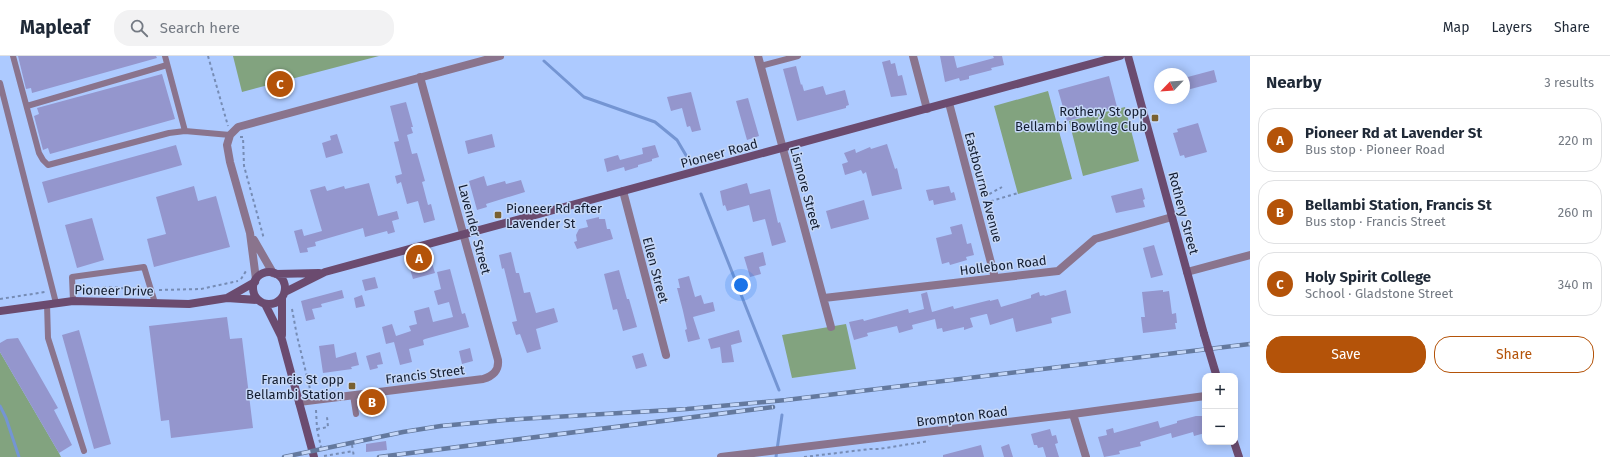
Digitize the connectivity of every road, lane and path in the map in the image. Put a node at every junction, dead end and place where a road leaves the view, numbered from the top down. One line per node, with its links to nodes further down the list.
1 (13, 56): 15 (lane)
2 (165, 56): 10 (lane)
3 (208, 56): 18 (path)
4 (500, 56): 12 (street)
5 (758, 56): 11 (street, Lismore Street)
6 (798, 56): 11 (lane)
7 (913, 56): 16 (street)
8 (1120, 56): 14 (main road, Pioneer Road)
9 (1128, 56): 25 (main road, Rothery Street)
10 (167, 65): 15 (lane); 17 (lane)
11 (761, 66): 19 (street, Lismore Street)
12 (420, 77): 18 (street); 27 (street, Lavender Street)
13 (0, 83): 40 (lane)
14 (949, 103): 16 (main road, Pioneer Road); 33 (street, Eastbourne Avenue)
15 (27, 106): 17 (lane)
16 (927, 108): 19 (main road, Pioneer Road)
17 (185, 131): 18 (lane)
18 (230, 134): 26 (street); 28 (path)
19 (783, 148): 21 (main road, Pioneer Road); 37 (street, Lismore Street)
20 (1002, 187): 23 (path)
21 (623, 191): 27 (main road, Pioneer Road); 47 (street, Ellen Street)
22 (1018, 193): 24 (path)
23 (984, 197)
24 (986, 203)
25 (1172, 217): 31 (main road, Rothery Street); 33 (street, Hollebon Road)
26 (250, 233): 32 (street); 34 (street)
27 (464, 235): 30 (main road, Pioneer Road); 49 (street, Lavender Street)
28 (264, 240)
29 (1250, 255): 31 (street)
30 (325, 272): 32 (main road, Pioneer Road); 35 (main road, Pioneer Road)
31 (1187, 272): 48 (main road, Rothery Street, bridge)
32 (275, 274): 34 (main road, Pioneer Road); 35 (main road)
33 (995, 278): 37 (street, Hollebon Road)
34 (255, 280): 36 (main road, Pioneer Drive); 39 (main road)
35 (283, 295): 39 (main road, Pioneer Road); 46 (main road)
36 (227, 298): 39 (main road, Pioneer Drive); 41 (main road, Pioneer Drive)
37 (824, 298): 45 (street, Lismore Street)
38 (73, 301): 40 (main road, Pioneer Drive); 41 (main road, Pioneer Drive); 41 (lane)
39 (261, 302): 46 (main road)
40 (56, 303): 42 (main road, Pioneer Drive)
41 (155, 303)
42 (47, 304): 44 (main road, Pioneer Drive); 61 (lane)
43 (291, 306): 50 (path)
44 (0, 311)
45 (831, 326)
46 (282, 336): 53 (main road)
47 (666, 355)
48 (1215, 373)
49 (483, 379): 51 (street, Francis Street)
50 (311, 393)
51 (353, 395): 53 (street, Francis Street); 55 (lane)
52 (1202, 396): 56 (street, Brompton Road)
53 (299, 402): 64 (main road)
54 (316, 410): 58 (path)
55 (356, 414)
56 (1073, 414): 66 (street, Brompton Road); 67 (street)
57 (327, 417): 58 (path)
58 (317, 429): 63 (path)
59 (352, 445): 62 (path)
60 (1235, 445): 68 (main road)
61 (84, 451)
62 (353, 451): 63 (path); 65 (path)
63 (324, 456)
64 (314, 457)
65 (354, 457)
66 (721, 457)
67 (1086, 457)
68 (1239, 457)

